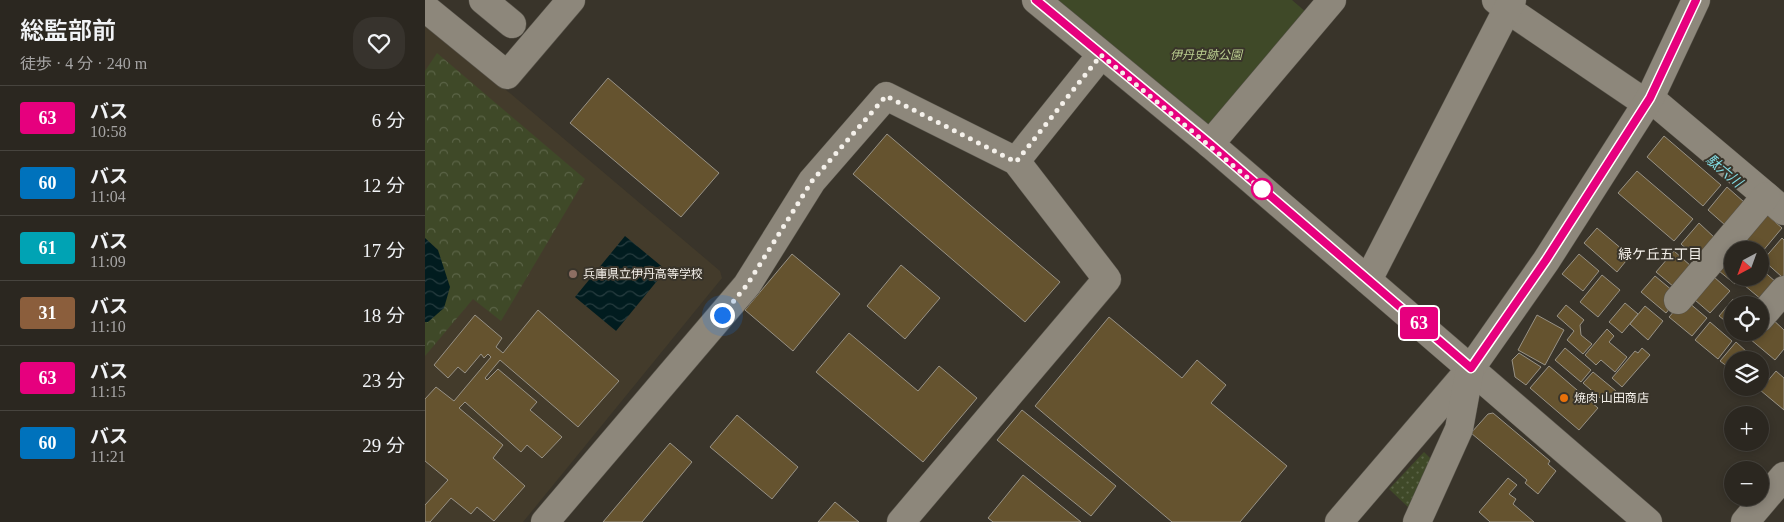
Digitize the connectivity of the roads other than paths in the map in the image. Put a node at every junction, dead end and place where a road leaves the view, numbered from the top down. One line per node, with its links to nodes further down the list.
1 (483, 0): 8 (street)
2 (571, 0): 7 (street)
3 (1036, 0): 9 (street)
4 (1696, 0): 10 (street)
5 (1505, 3): 10 (street); 14 (street)
6 (1318, 5): 11 (street)
7 (425, 8)
8 (511, 24)
9 (1101, 55): 11 (street); 12 (street)
10 (1648, 101): 13 (street); 18 (street)
11 (1210, 144): 14 (street)
12 (1016, 162): 20 (street); 21 (street)
13 (1768, 204): 16 (street)
14 (1368, 280): 18 (street)
15 (1784, 290): 17 (street)
16 (1678, 300)
17 (1769, 307)
18 (1471, 368): 22 (street); 23 (street); 24 (street)
19 (1784, 476): 25 (street)
20 (545, 522)
21 (901, 522)
22 (1339, 522)
23 (1417, 522)
24 (1648, 522)
25 (1745, 522)

